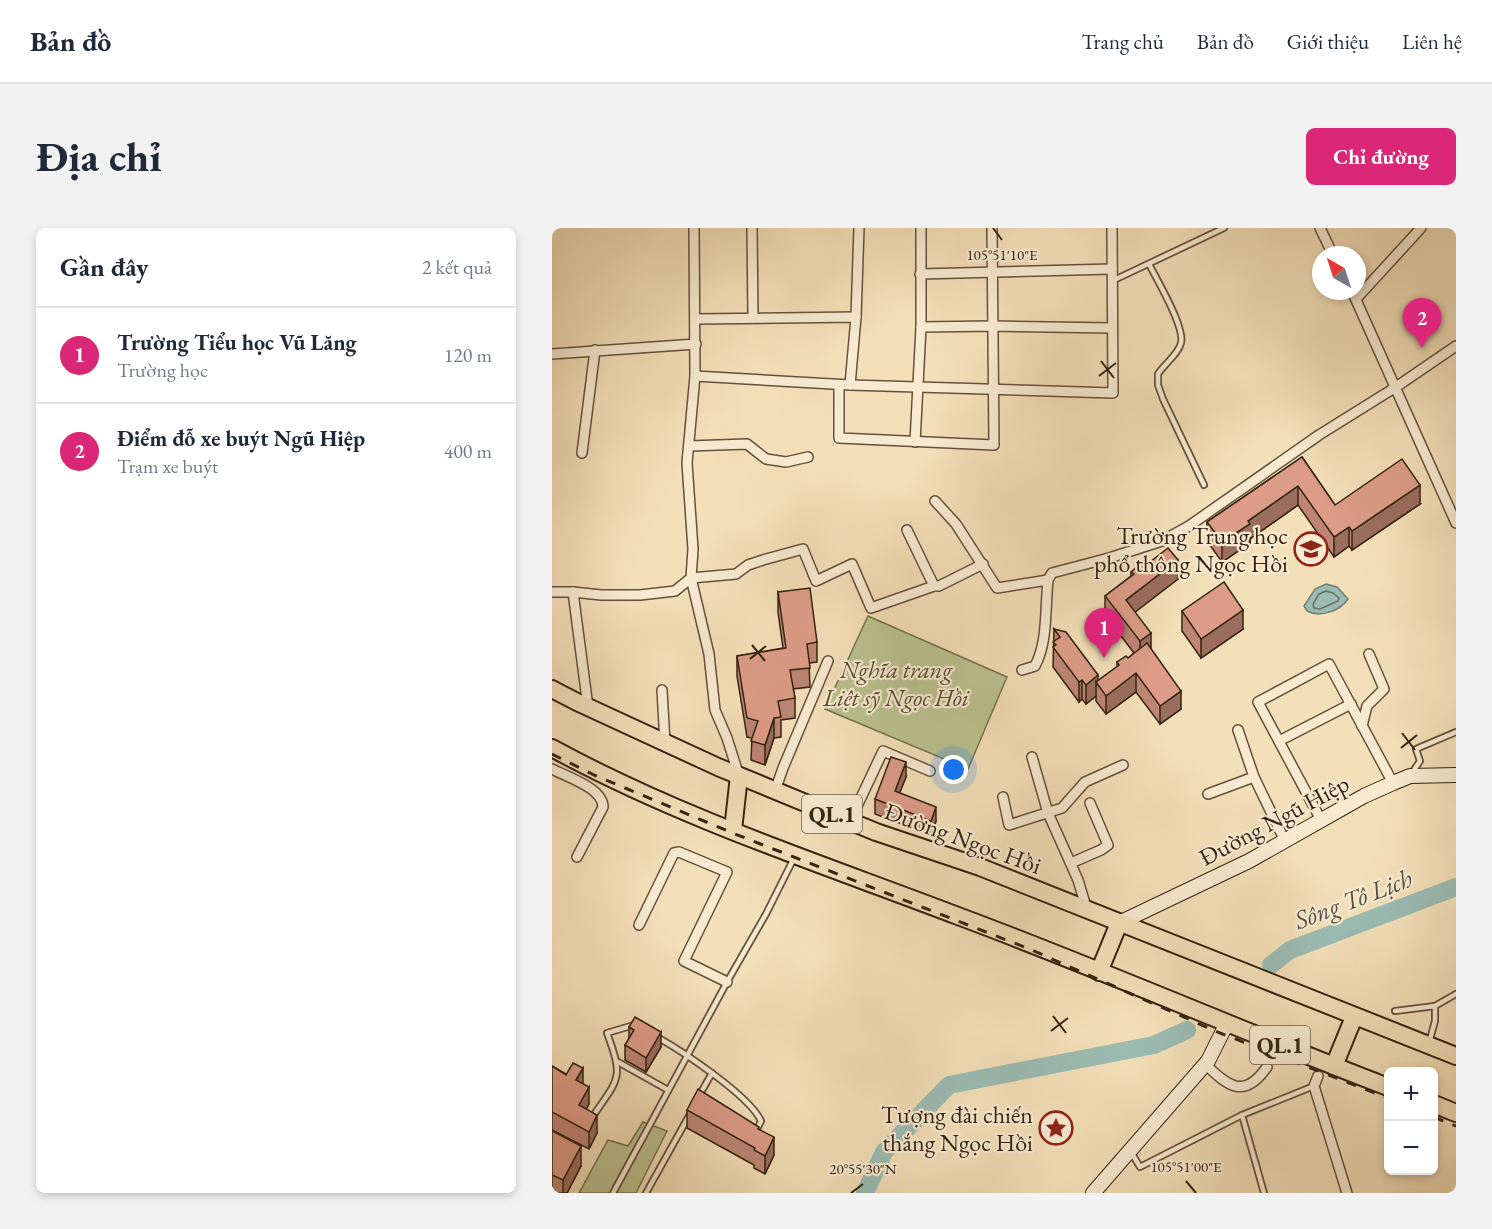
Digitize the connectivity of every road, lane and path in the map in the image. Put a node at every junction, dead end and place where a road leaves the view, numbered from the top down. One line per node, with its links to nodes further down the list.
1 (694, 228): 20 (street)
2 (752, 228): 19 (street)
3 (859, 228): 18 (street)
4 (921, 228): 14 (street)
5 (992, 228): 13 (street)
6 (1112, 228): 12 (street)
7 (1224, 228): 11 (lane)
8 (1320, 228): 10 (street)
9 (1421, 228): 16 (street)
10 (1329, 246)
11 (1149, 264): 15 (lane); 38 (lane)
12 (1112, 269): 13 (street); 15 (street)
13 (992, 271): 14 (street); 21 (street)
14 (920, 274): 22 (street)
15 (1112, 281): 23 (street)
16 (1366, 283)
17 (1356, 300): 32 (street)
18 (856, 316): 19 (street); 30 (street)
19 (753, 318): 20 (street)
20 (695, 319): 24 (street)
21 (993, 326): 22 (street); 23 (street); 33 (street)
22 (921, 327): 31 (street)
23 (1112, 328): 33 (street)
24 (696, 344): 26 (street); 28 (street)
25 (1456, 346): 32 (street)
26 (595, 350): 27 (street); 36 (street)
27 (552, 354)
28 (695, 376): 29 (street); 35 (street)
29 (839, 385): 30 (street); 34 (street)
30 (850, 385): 31 (street)
31 (918, 386): 33 (street); 34 (street)
32 (1396, 387): 40 (street); 44 (street)
33 (993, 390): 34 (street)
34 (915, 442)
35 (689, 446): 37 (street); 43 (street)
36 (582, 453)
37 (808, 457)
38 (1204, 486)
39 (935, 501): 42 (street)
40 (1456, 523)
41 (907, 530): 45 (street)
42 (983, 564): 44 (street); 45 (street)
43 (691, 578): 45 (street); 47 (street); 66 (street)
44 (1047, 580): 50 (street)
45 (934, 586)
46 (552, 592): 47 (street)
47 (573, 592): 54 (street)
48 (1369, 654): 55 (street)
49 (828, 661): 70 (street)
50 (1022, 670)
51 (552, 689): 54 (highway, Đường Ngọc Hồi / QL.1)
52 (662, 690): 59 (street)
53 (1351, 704): 55 (street); 58 (street); 58 (street)
54 (588, 707): 59 (highway, Đường Ngọc Hồi / QL.1)
55 (1362, 726): 69 (street)
56 (1238, 730): 68 (street)
57 (1456, 732): 67 (lane)
58 (1279, 741): 75 (street)
59 (664, 743): 66 (highway, Đường Ngọc Hồi / QL.1)
60 (552, 748): 77 (highway, QL.1)
61 (1032, 757): 74 (street)
62 (1123, 765): 74 (street)
63 (552, 769): 80 (street)
64 (930, 771): 76 (street)
65 (1456, 775): 67 (street, Đường Ngũ Hiệp)
66 (739, 776): 70 (highway, Đường Ngọc Hồi / QL.1); 77 (highway)
67 (1410, 776): 69 (street, Đường Ngũ Hiệp)
68 (1254, 777): 71 (street); 78 (street)
69 (1393, 783): 75 (street, Đường Ngũ Hiệp)
70 (775, 791): 76 (highway, Đường Ngọc Hồi / QL.1)
71 (1208, 794)
72 (1003, 797): 74 (street)
73 (1090, 803): 81 (street)
74 (1049, 813): 81 (street)
75 (1321, 820): 78 (street, Đường Ngũ Hiệp)
76 (850, 821): 82 (highway, Đường Ngọc Hồi / QL.1)
77 (733, 830): 79 (highway, QL.1)
78 (1285, 841): 83 (street, Đường Ngũ Hiệp)
79 (796, 855): 85 (highway, QL.1); 86 (lane)
80 (577, 857)
81 (1071, 863): 82 (street)
82 (1087, 910): 83 (highway, Đường Ngọc Hồi / QL.1)
83 (1119, 923): 85 (highway); 90 (highway, Đường Ngọc Hồi / QL.1)
84 (639, 925): 86 (street)
85 (1099, 972): 91 (highway, QL.1)
86 (727, 982): 95 (lane)
87 (1456, 994): 88 (lane)
88 (1435, 1006): 89 (lane); 94 (lane)
89 (1395, 1011)
90 (1354, 1017): 94 (highway, QL.1); 99 (highway)
91 (1227, 1023): 98 (street); 99 (highway, QL.1)
92 (645, 1030): 97 (lane)
93 (654, 1035): 95 (lane)
94 (1428, 1045): 96 (highway, QL.1)
95 (688, 1054): 101 (lane); 105 (lane)
96 (1456, 1056)
97 (618, 1062): 105 (lane); 111 (lane)
98 (1205, 1064): 100 (street); 113 (street)
99 (1334, 1066): 103 (highway, QL.1)
100 (1267, 1067)
101 (712, 1073): 106 (lane); 112 (lane)
102 (1318, 1076): 104 (street)
103 (1384, 1085)
104 (1314, 1086): 110 (lane); 118 (street)
105 (668, 1090): 114 (lane)
106 (697, 1101)
107 (1438, 1106): 109 (highway)
108 (692, 1111): 115 (lane)
109 (1456, 1113)
110 (1242, 1115): 113 (lane); 117 (lane)
111 (593, 1116)
112 (758, 1139)
113 (1130, 1149): 116 (street)
114 (613, 1193)
115 (646, 1193)
116 (1093, 1193)
117 (1264, 1193)
118 (1347, 1193)

